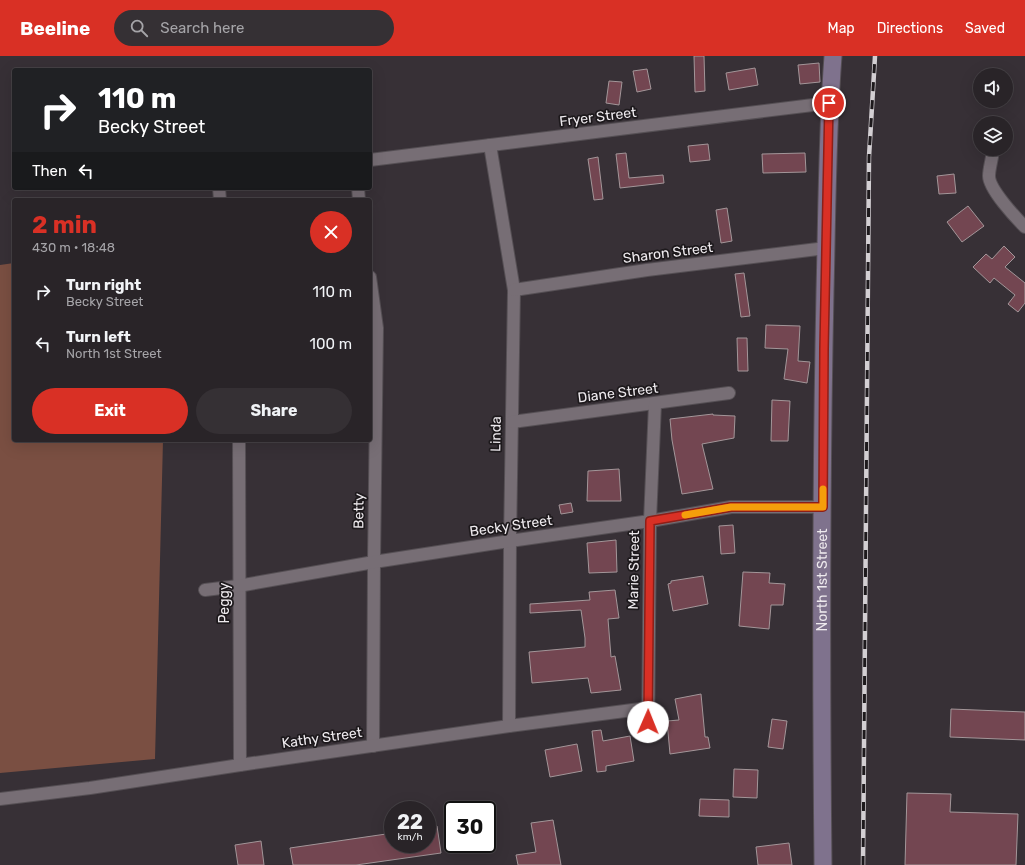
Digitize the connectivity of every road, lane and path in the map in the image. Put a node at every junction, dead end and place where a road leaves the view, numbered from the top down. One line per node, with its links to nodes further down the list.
1 (833, 56): 2 (street, North 1st Street)
2 (829, 103): 3 (street, Fryer Street); 7 (street, North 1st Street)
3 (490, 145): 5 (street, Fryer Street); 8 (street, Linda)
4 (992, 157): 6 (street)
5 (372, 160)
6 (1025, 227)
7 (826, 248): 8 (street, Sharon Street); 14 (street, North 1st Street)
8 (514, 290): 12 (street, Linda)
9 (372, 292): 17 (street, Betty)
10 (729, 393): 11 (street, Diane Street)
11 (655, 404): 12 (street, Diane Street); 15 (street, Marie Street)
12 (512, 422): 16 (street, Linda)
13 (238, 442): 18 (street, Peggy)
14 (823, 507): 15 (street, Becky Street); 26 (street, North 1st Street)
15 (650, 521): 16 (street, Becky Street); 20 (street, Marie Street)
16 (510, 541): 17 (street, Becky Street); 21 (street, Linda)
17 (374, 562): 18 (street, Becky Street); 23 (street, Betty)
18 (238, 586): 19 (street, Becky Street); 24 (street, Peggy)
19 (205, 590)
20 (648, 708): 21 (street, Kathy Street); 22 (street, Marie Street)
21 (509, 726): 23 (street, Kathy Street)
22 (648, 737)
23 (373, 746): 24 (street, Kathy Street)
24 (240, 765): 25 (street, Kathy Street)
25 (0, 799)
26 (823, 865)

